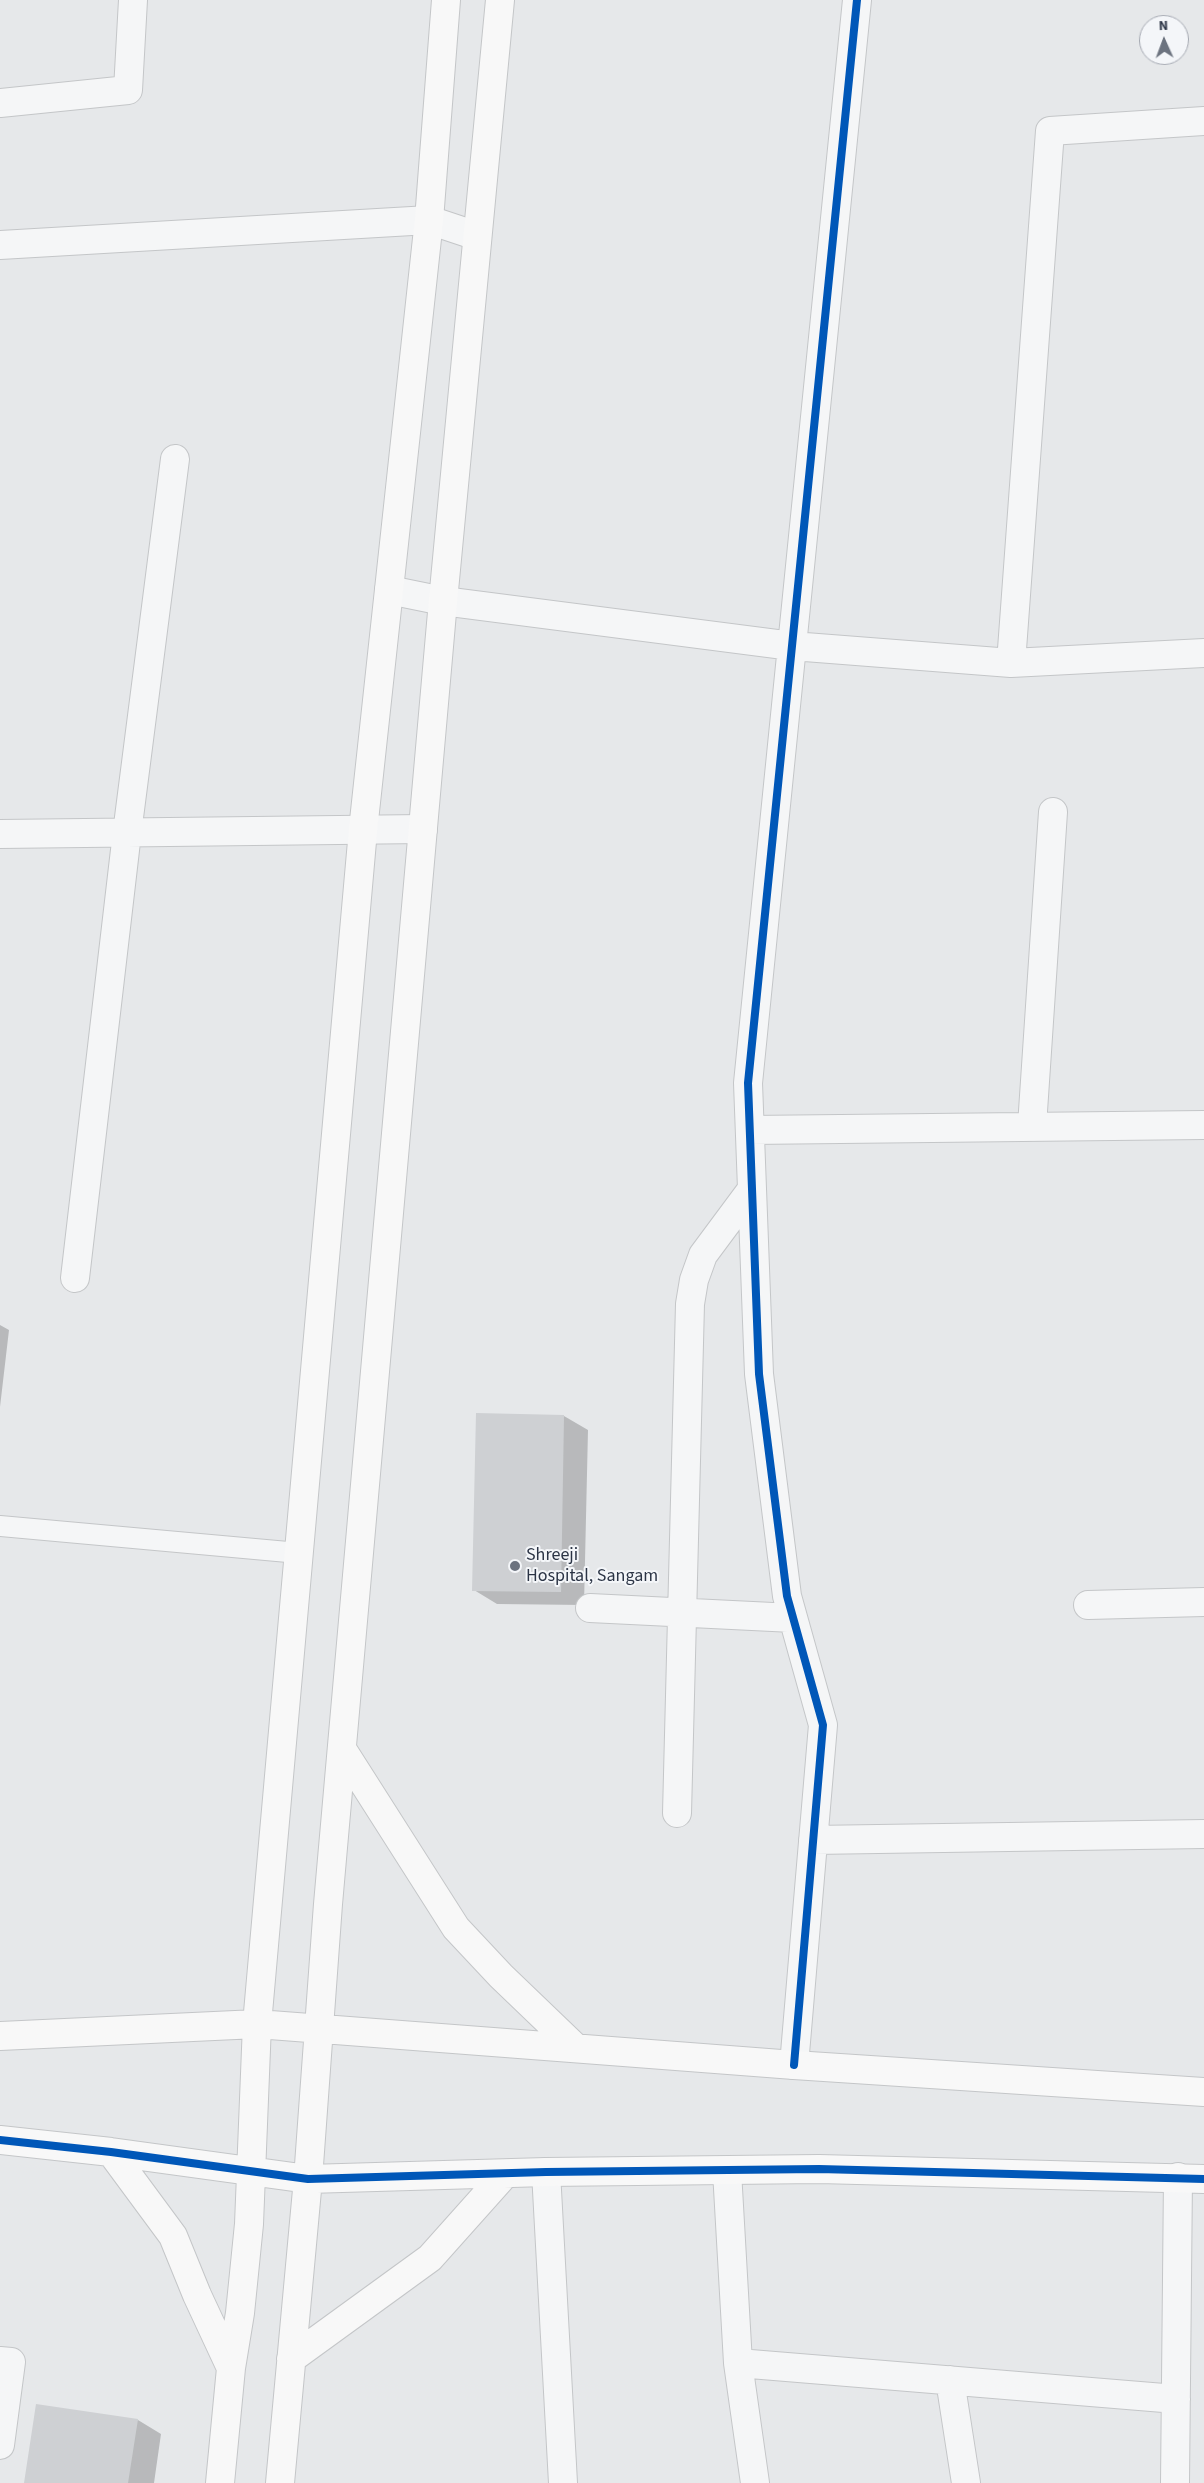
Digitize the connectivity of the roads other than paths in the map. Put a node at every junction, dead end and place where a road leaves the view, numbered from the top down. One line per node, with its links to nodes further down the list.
1 (133, 0): 5 (street)
2 (446, 0): 7 (main road)
3 (500, 0): 8 (main road)
4 (857, 0): 13 (street)
5 (0, 103)
6 (1204, 122): 15 (street)
7 (429, 220): 8 (street); 9 (street); 11 (main road)
8 (477, 236): 12 (main road)
9 (0, 245)
10 (175, 459): 19 (street)
11 (389, 590): 12 (street); 18 (main road)
12 (443, 601): 13 (street); 17 (main road)
13 (792, 646): 15 (street); 23 (street)
14 (1204, 653): 15 (street)
15 (1011, 663)
16 (1053, 812): 22 (street)
17 (423, 829): 18 (street); 33 (main road)
18 (363, 830): 19 (street); 27 (main road)
19 (127, 832): 20 (street); 25 (street)
20 (0, 834)
21 (1204, 1125): 22 (street)
22 (1032, 1126): 23 (street)
23 (750, 1130): 24 (street)
24 (752, 1189): 31 (street); 32 (street)
25 (75, 1278)
26 (0, 1526): 27 (lane)
27 (299, 1553): 37 (main road)
28 (1204, 1602): 29 (street)
29 (1088, 1605)
30 (590, 1608): 31 (street)
31 (682, 1612): 32 (street); 34 (street)
32 (793, 1618): 36 (street)
33 (342, 1748): 38 (main road); 40 (main road)
34 (677, 1814)
35 (1204, 1834): 36 (street)
36 (813, 1840): 41 (street)
37 (257, 2024): 38 (main road); 39 (main road); 46 (main road)
38 (318, 2028): 40 (main road); 50 (main road)
39 (0, 2036)
40 (576, 2048): 41 (main road)
41 (794, 2066): 42 (main road)
42 (1204, 2092)
43 (0, 2140): 44 (main road)
44 (110, 2152): 46 (main road); 54 (main road)
45 (727, 2171): 47 (main road); 49 (main road); 53 (street)
46 (250, 2172): 50 (main road); 54 (main road)
47 (546, 2172): 48 (main road); 60 (street)
48 (505, 2174): 50 (main road); 51 (main road)
49 (1191, 2178): 56 (street)
50 (308, 2179): 51 (main road)
51 (292, 2359): 59 (main road)
52 (0, 2361): 57 (street)
53 (738, 2363): 55 (street); 61 (street)
54 (231, 2368): 58 (main road)
55 (950, 2380): 56 (street); 62 (street)
56 (1176, 2399): 63 (street)
57 (0, 2445)
58 (220, 2483)
59 (280, 2483)
60 (563, 2483)
61 (755, 2483)
62 (966, 2483)
63 (1175, 2483)

